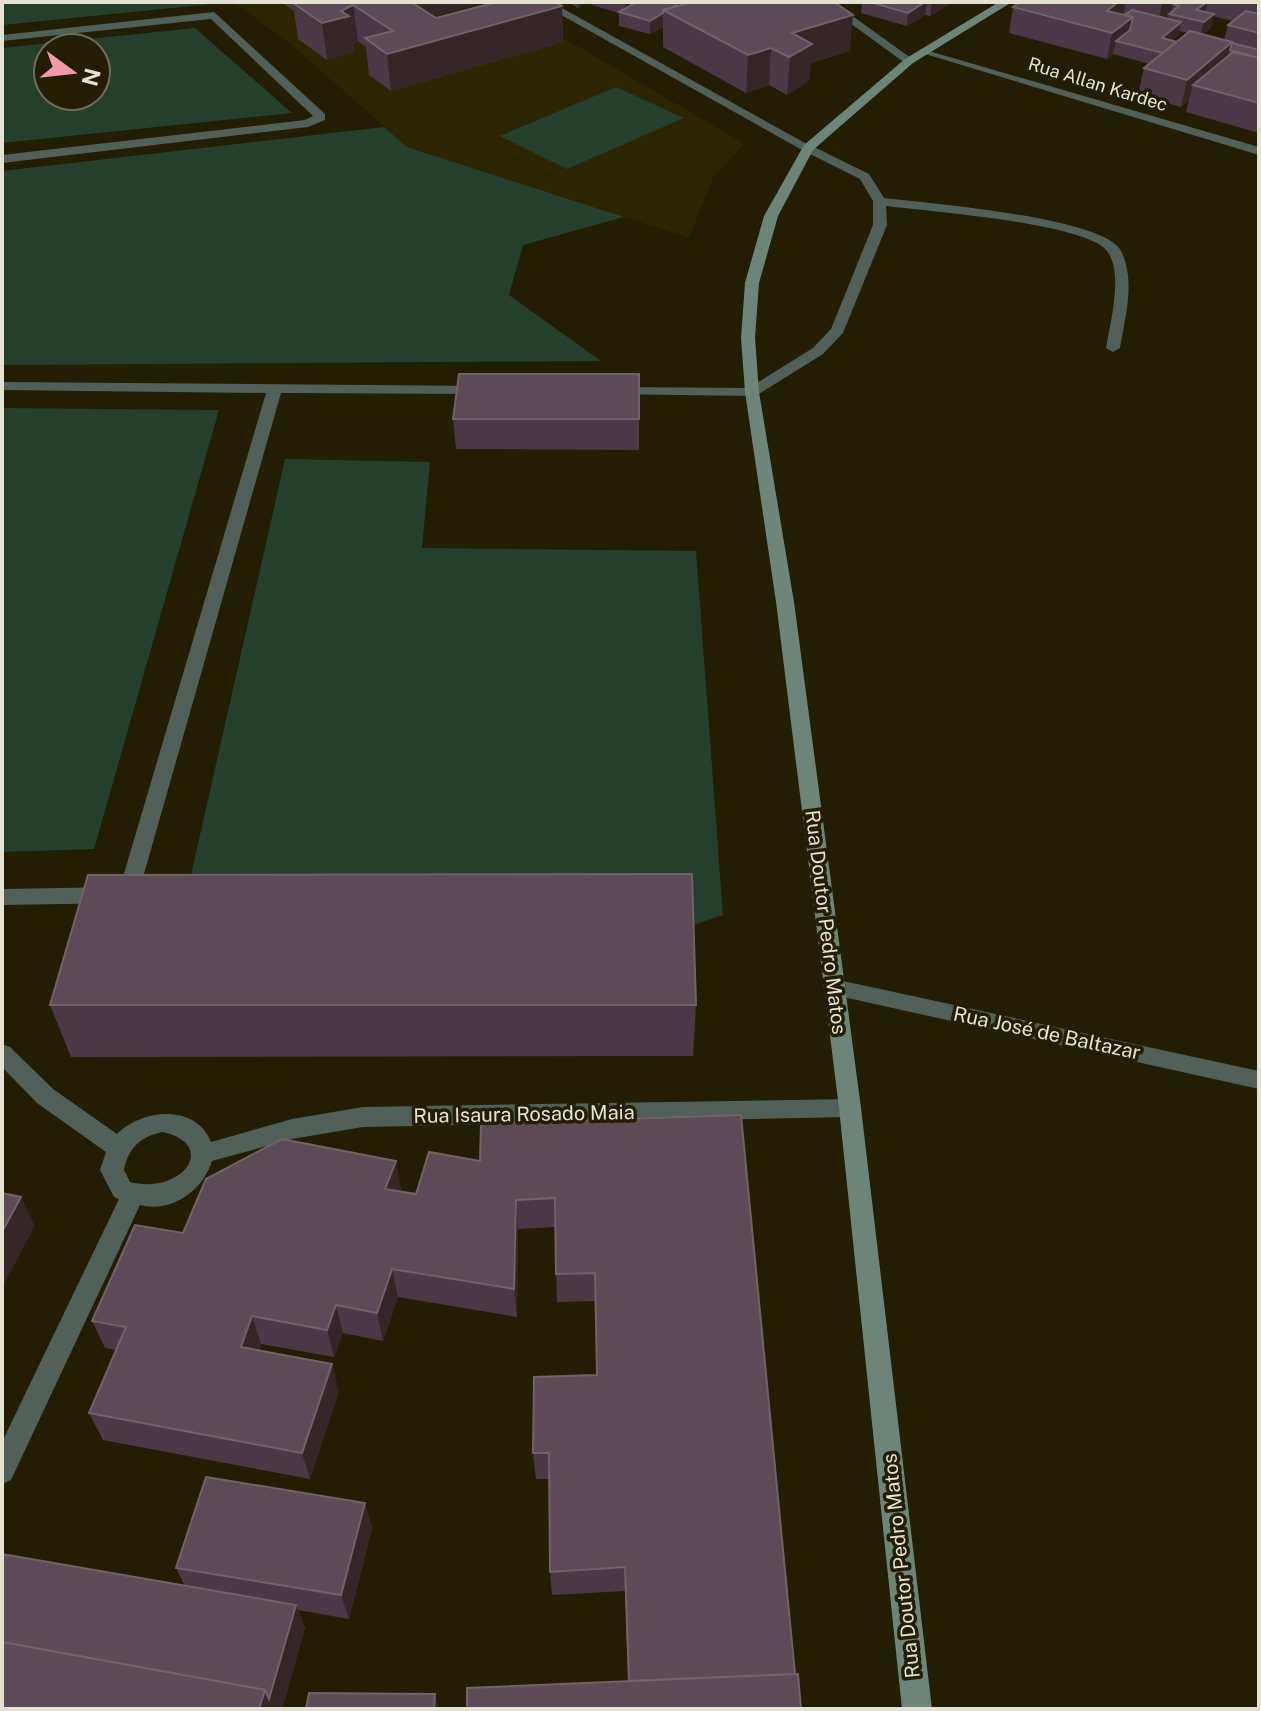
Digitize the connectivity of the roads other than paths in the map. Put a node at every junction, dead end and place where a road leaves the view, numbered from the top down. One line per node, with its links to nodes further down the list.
1 (543, 2): 7 (street)
2 (826, 2): 6 (street)
3 (1007, 2): 5 (main road)
4 (2, 38): 9 (street)
5 (926, 51): 6 (main road); 8 (street, Rua Allan Kardec)
6 (909, 61): 7 (main road)
7 (808, 148): 10 (street); 16 (main road, Rua Doutor Pedro Matos)
8 (1259, 151)
9 (2, 159)
10 (879, 201): 11 (street); 16 (street)
11 (1113, 348)
12 (2, 386): 13 (street)
13 (275, 389): 14 (street); 17 (street)
14 (497, 390)
15 (593, 391): 16 (street)
16 (752, 392): 18 (main road, Rua Doutor Pedro Matos)
17 (2, 897)
18 (834, 987): 20 (street, Rua José de Baltazar); 21 (main road, Rua Doutor Pedro Matos)
19 (2, 1053): 22 (street)
20 (1259, 1080)
21 (850, 1108): 23 (street, Rua Isaura Rosado Maia); 26 (main road, Rua Doutor Pedro Matos)
22 (118, 1148): 23 (street); 24 (street)
23 (203, 1154): 24 (street)
24 (133, 1195): 25 (street)
25 (2, 1471)
26 (917, 1709)

